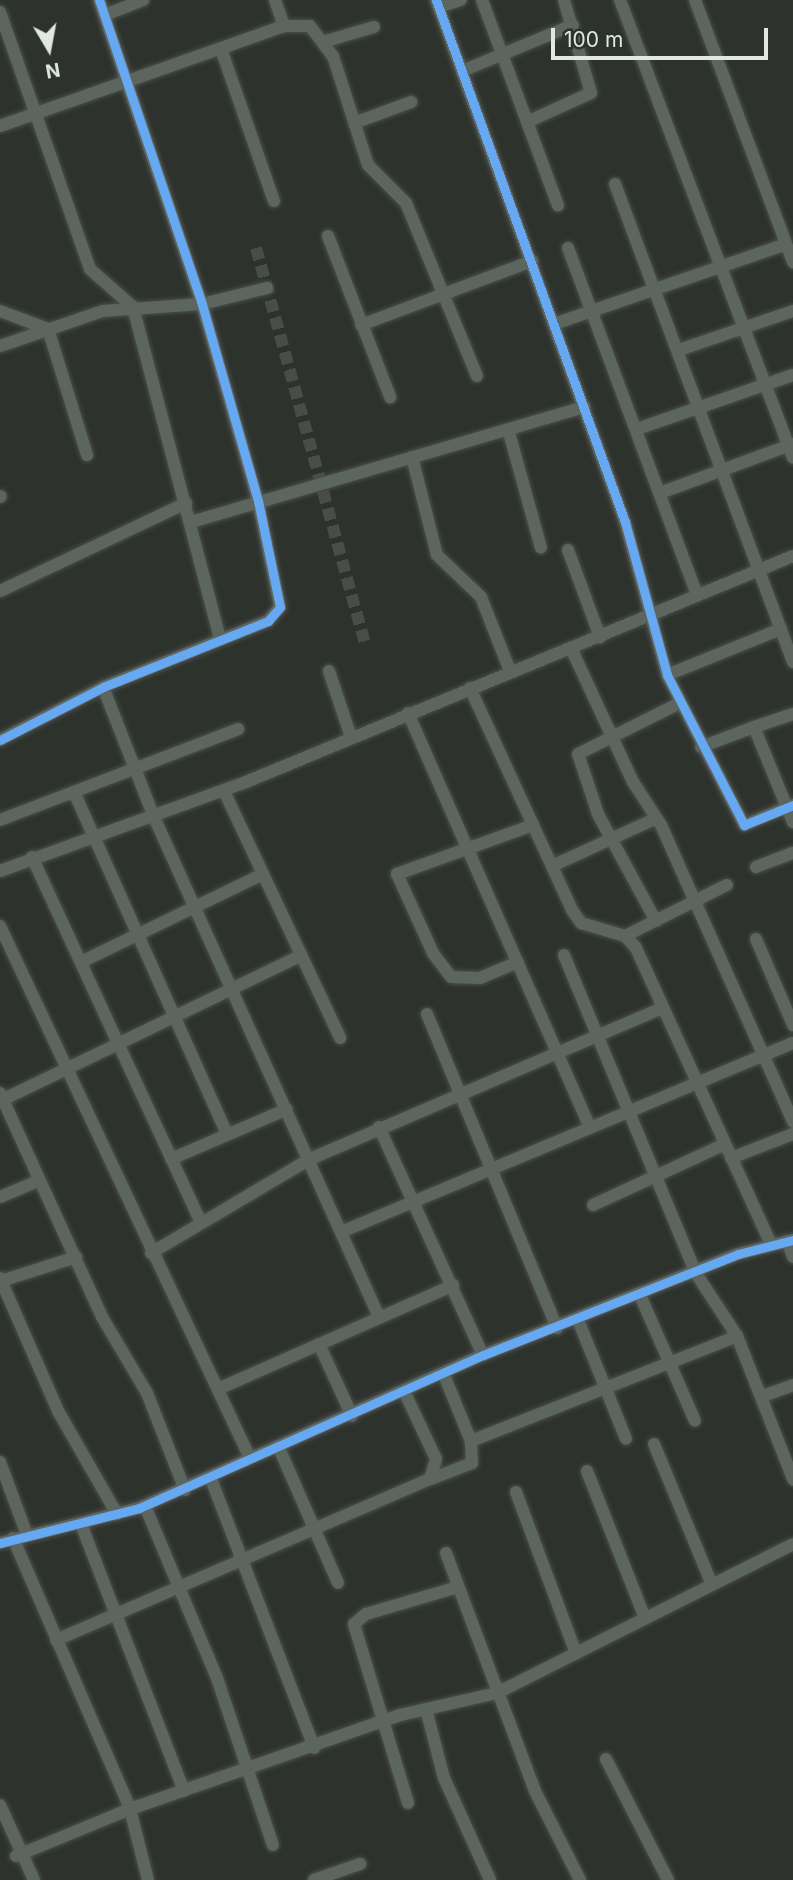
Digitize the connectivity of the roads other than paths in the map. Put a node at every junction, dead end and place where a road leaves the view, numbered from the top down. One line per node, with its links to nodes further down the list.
1 (99, 0): 11 (street)
2 (143, 0): 11 (street)
3 (275, 0): 13 (street)
4 (461, 0): 9 (street)
5 (482, 0): 17 (street)
6 (564, 0): 12 (street)
7 (620, 0): 33 (street)
8 (695, 0): 29 (street)
9 (438, 4): 18 (street)
10 (0, 12): 21 (street)
11 (105, 15): 19 (street)
12 (573, 25): 17 (street); 22 (street)
13 (284, 26): 15 (street); 16 (street)
14 (374, 27): 15 (street)
15 (326, 41): 23 (street)
16 (221, 49): 19 (street); 26 (street)
17 (503, 57): 18 (street); 22 (street)
18 (461, 72): 31 (street)
19 (129, 82): 21 (street); 37 (street)
20 (411, 102): 23 (street)
21 (35, 114): 24 (street); 38 (street)
22 (527, 122): 27 (street)
23 (354, 124): 36 (street)
24 (0, 126)
25 (615, 184): 35 (street)
26 (274, 201)
27 (558, 205)
28 (328, 236): 43 (street)
29 (786, 244): 32 (street); 33 (street)
30 (568, 248): 41 (street)
31 (532, 261): 36 (street); 42 (street)
32 (793, 262)
33 (719, 266): 35 (street); 44 (street)
34 (267, 288): 37 (street)
35 (653, 290): 41 (street); 47 (street)
36 (442, 291): 43 (street); 49 (street)
37 (202, 304): 38 (street); 61 (street)
38 (133, 307): 45 (street); 62 (street)
39 (793, 310): 44 (street)
40 (0, 311): 45 (street)
41 (590, 311): 42 (street); 55 (street)
42 (556, 323): 52 (street)
43 (361, 325): 51 (street)
44 (743, 328): 47 (street); 50 (street)
45 (48, 329): 46 (street); 57 (street)
46 (0, 346)
47 (679, 350): 53 (street)
48 (793, 375): 50 (street)
49 (477, 376)
50 (764, 385): 53 (street); 56 (street)
51 (390, 397)
52 (585, 407): 54 (street); 70 (street)
53 (699, 409): 55 (street); 59 (street)
54 (508, 429): 58 (street); 64 (street)
55 (637, 429): 60 (street)
56 (791, 448): 59 (street)
57 (86, 455)
58 (412, 457): 61 (street); 77 (street)
59 (722, 470): 60 (street); 67 (street)
60 (660, 494): 69 (street)
61 (258, 501): 63 (street); 73 (street)
62 (186, 503): 63 (street); 68 (street)
63 (191, 522): 73 (street)
64 (541, 548)
65 (568, 550): 72 (street)
66 (793, 556): 67 (street)
67 (760, 567): 69 (street); 71 (street)
68 (0, 591)
69 (696, 593): 70 (street)
70 (653, 612): 72 (street); 78 (street)
71 (781, 629): 75 (street); 78 (street)
72 (600, 637): 74 (street)
73 (220, 639): 79 (street)
74 (570, 648): 77 (street); 86 (street)
75 (793, 662)
76 (329, 671): 87 (street)
77 (510, 671): 80 (street)
78 (667, 676): 81 (street)
79 (103, 687): 88 (street); 90 (street)
80 (470, 688): 82 (street); 98 (street)
81 (680, 704): 86 (street); 89 (street)
82 (408, 713): 87 (street); 101 (street)
83 (793, 714): 84 (street)
84 (754, 727): 89 (street); 93 (street)
85 (238, 729): 90 (street)
86 (610, 735): 95 (street); 100 (street)
87 (351, 737): 91 (street)
88 (0, 740)
89 (701, 747): 93 (street)
90 (135, 769): 92 (street); 94 (street)
91 (224, 791): 94 (street); 107 (street)
92 (74, 792): 96 (street); 99 (street)
93 (790, 806): 97 (street)
94 (154, 817): 99 (street); 110 (street)
95 (657, 818): 100 (street); 109 (street)
96 (0, 820)
97 (793, 822)
98 (533, 825): 101 (street); 104 (street)
99 (93, 834): 103 (street); 113 (street)
100 (613, 838): 104 (street); 111 (street)
101 (468, 849): 119 (street); 119 (street)
102 (793, 853): 105 (street)
103 (32, 857): 106 (street); 118 (street)
104 (552, 866): 114 (street)
105 (756, 867)
106 (0, 871)
107 (263, 874): 110 (street); 116 (street)
108 (727, 885): 109 (street)
109 (696, 901): 111 (street); 130 (street)
110 (197, 906): 113 (street); 120 (street)
111 (656, 921): 114 (street)
112 (0, 926): 131 (street)
113 (140, 934): 118 (street); 123 (street)
114 (625, 936): 121 (street)
115 (756, 939): 124 (street)
116 (302, 955): 120 (street); 126 (street)
117 (564, 955): 125 (street)
118 (81, 962): 128 (street)
119 (518, 962): 129 (street)
120 (236, 988): 123 (street); 135 (street)
121 (660, 1009): 125 (street); 132 (street)
122 (427, 1014): 133 (street)
123 (176, 1017): 128 (street); 140 (street)
124 (793, 1025)
125 (596, 1035): 129 (street); 136 (street)
126 (341, 1038)
127 (793, 1043): 130 (street)
128 (116, 1044): 131 (street); 145 (street)
129 (558, 1051): 133 (street); 139 (street)
130 (763, 1056): 132 (street); 137 (street)
131 (64, 1071): 134 (street); 156 (street)
132 (697, 1086): 136 (street); 142 (street)
133 (461, 1091): 138 (street); 146 (street)
134 (1, 1097): 148 (street)
135 (287, 1108): 140 (street); 144 (street)
136 (628, 1110): 139 (street); 147 (street)
137 (793, 1122)
138 (379, 1127): 144 (street); 150 (street)
139 (590, 1127): 146 (street)
140 (227, 1134): 145 (street)
141 (793, 1134): 143 (street)
142 (725, 1144): 143 (street); 147 (street)
143 (732, 1158): 155 (street)
144 (310, 1159): 152 (street); 153 (street)
145 (171, 1160): 152 (street)
146 (493, 1167): 150 (street); 165 (street)
147 (654, 1177): 151 (street); 159 (street)
148 (40, 1180): 149 (street); 157 (street)
149 (0, 1197)
150 (415, 1197): 153 (street); 161 (street)
151 (593, 1205)
152 (201, 1223): 156 (street)
153 (341, 1232): 163 (street)
154 (790, 1241): 155 (street); 158 (street)
155 (771, 1244): 159 (street)
156 (151, 1252): 172 (street)
157 (76, 1257): 160 (street); 188 (street)
158 (793, 1257)
159 (695, 1272): 162 (street); 166 (street)
160 (1, 1279): 191 (street)
161 (453, 1285): 163 (street); 168 (street)
162 (640, 1295): 164 (street); 169 (street)
163 (379, 1317): 167 (street)
164 (578, 1321): 165 (street); 174 (street)
165 (557, 1328): 168 (street)
166 (737, 1336): 169 (street); 175 (street)
167 (319, 1344): 172 (street); 176 (street)
168 (483, 1355): 170 (street)
169 (670, 1363): 174 (street); 177 (street)
170 (444, 1375): 173 (street); 179 (street)
171 (793, 1385): 175 (street)
172 (220, 1388): 182 (street)
173 (404, 1391): 176 (street); 186 (street)
174 (604, 1392): 178 (street); 179 (street)
175 (763, 1396): 187 (street)
176 (352, 1416): 181 (street)
177 (695, 1421)
178 (626, 1439)
179 (471, 1441): 186 (street)
180 (654, 1444): 200 (street)
181 (279, 1448): 182 (street); 193 (street)
182 (250, 1458): 185 (street)
183 (0, 1462): 194 (street)
184 (587, 1472): 205 (street)
185 (211, 1479): 188 (street); 199 (street)
186 (430, 1479): 193 (street)
187 (793, 1479)
188 (185, 1490): 190 (street)
189 (516, 1492): 207 (street)
190 (145, 1506): 191 (street); 202 (street)
191 (117, 1514): 192 (street)
192 (81, 1524): 194 (street); 204 (street)
193 (314, 1529): 199 (street); 201 (street)
194 (27, 1535): 195 (street)
195 (13, 1538): 196 (street); 206 (street)
196 (0, 1543)
197 (793, 1544): 200 (street)
198 (446, 1553): 203 (street)
199 (243, 1560): 202 (street); 211 (street)
200 (711, 1582): 205 (street)
201 (338, 1583)
202 (179, 1587): 204 (street); 213 (street)
203 (458, 1587): 208 (street); 210 (street)
204 (115, 1615): 206 (street); 214 (street)
205 (645, 1618): 207 (street)
206 (56, 1640): 217 (street)
207 (576, 1653): 208 (street)
208 (497, 1693): 209 (street); 225 (street)
209 (426, 1709): 210 (street); 224 (street)
210 (383, 1723): 211 (street); 215 (street)
211 (314, 1748): 213 (street)
212 (606, 1759): 226 (street)
213 (250, 1770): 214 (street); 218 (street)
214 (184, 1791): 217 (street)
215 (408, 1803)
216 (0, 1805): 219 (street)
217 (130, 1809): 219 (street); 222 (street)
218 (273, 1845)
219 (20, 1855): 221 (street)
220 (360, 1864): 223 (street)
221 (34, 1880)
222 (148, 1880)
223 (314, 1880)
224 (490, 1880)
225 (580, 1880)
226 (668, 1880)

